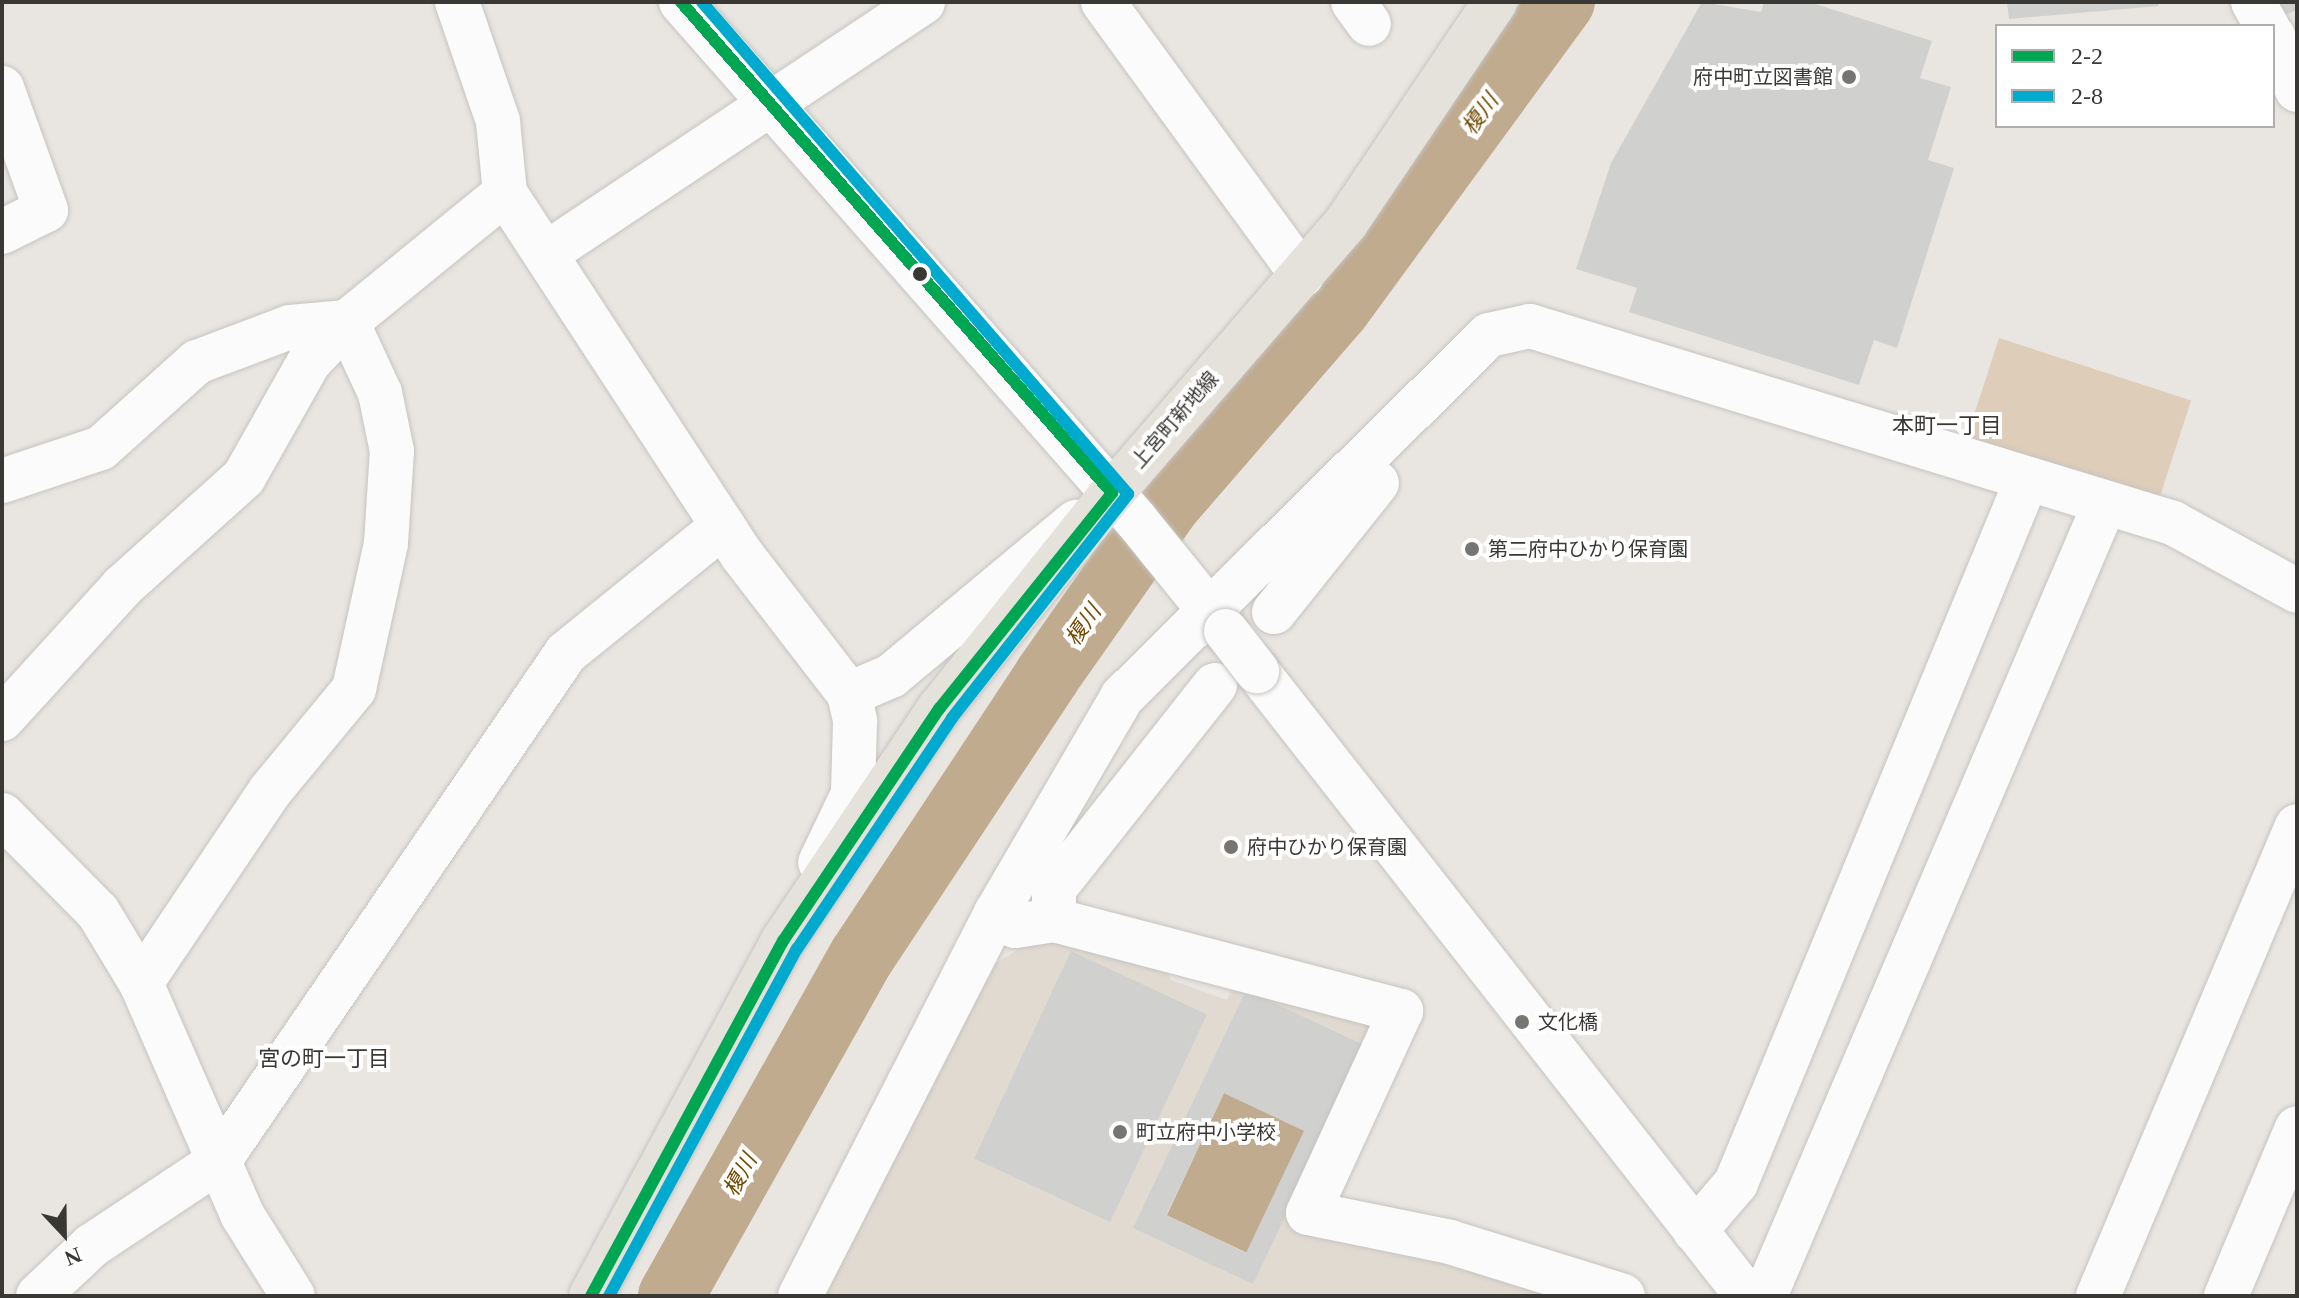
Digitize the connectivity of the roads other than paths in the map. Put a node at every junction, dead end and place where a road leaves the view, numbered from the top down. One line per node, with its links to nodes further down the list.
1 (457, 2): 12 (street)
2 (681, 2): 11 (street)
3 (923, 2): 11 (street)
4 (1103, 2): 15 (street)
5 (1495, 2): 15 (main road, 上宮町新地線)
6 (2253, 2): 7 (street)
7 (2266, 24)
8 (2275, 40): 10 (street)
9 (2, 88): 13 (street)
10 (2297, 90)
11 (769, 102): 14 (street); 21 (street)
12 (505, 193): 14 (street); 16 (street)
13 (2, 232)
14 (547, 253): 22 (street)
15 (1302, 275): 21 (main road, 上宮町新地線)
16 (347, 322): 19 (street); 28 (street); 34 (street)
17 (1435, 391): 18 (street); 24 (street); 25 (street)
18 (2027, 479): 20 (street); 37 (street)
19 (2, 481)
20 (2105, 503): 23 (street); 44 (street)
21 (1124, 506): 25 (street); 27 (street); 33 (main road, 上宮町新地線)
22 (723, 526): 27 (street); 36 (street)
23 (2297, 591)
24 (1274, 612)
25 (1211, 613): 31 (street); 37 (street, bridge)
26 (1215, 685): 32 (street)
27 (849, 694): 33 (street)
28 (2, 719)
29 (2, 815): 34 (street)
30 (2297, 826): 45 (street)
31 (996, 913): 32 (street); 41 (street)
32 (1054, 920): 42 (street)
33 (783, 941): 40 (main road, 上宮町新地線)
34 (141, 983): 36 (street)
35 (2297, 1128): 46 (street)
36 (219, 1161): 38 (street); 39 (street)
37 (1695, 1231): 43 (street)
38 (38, 1296)
39 (293, 1296)
40 (591, 1296)
41 (800, 1296)
42 (1623, 1296)
43 (1747, 1296)
44 (1765, 1296)
45 (2098, 1296)
46 (2226, 1296)

